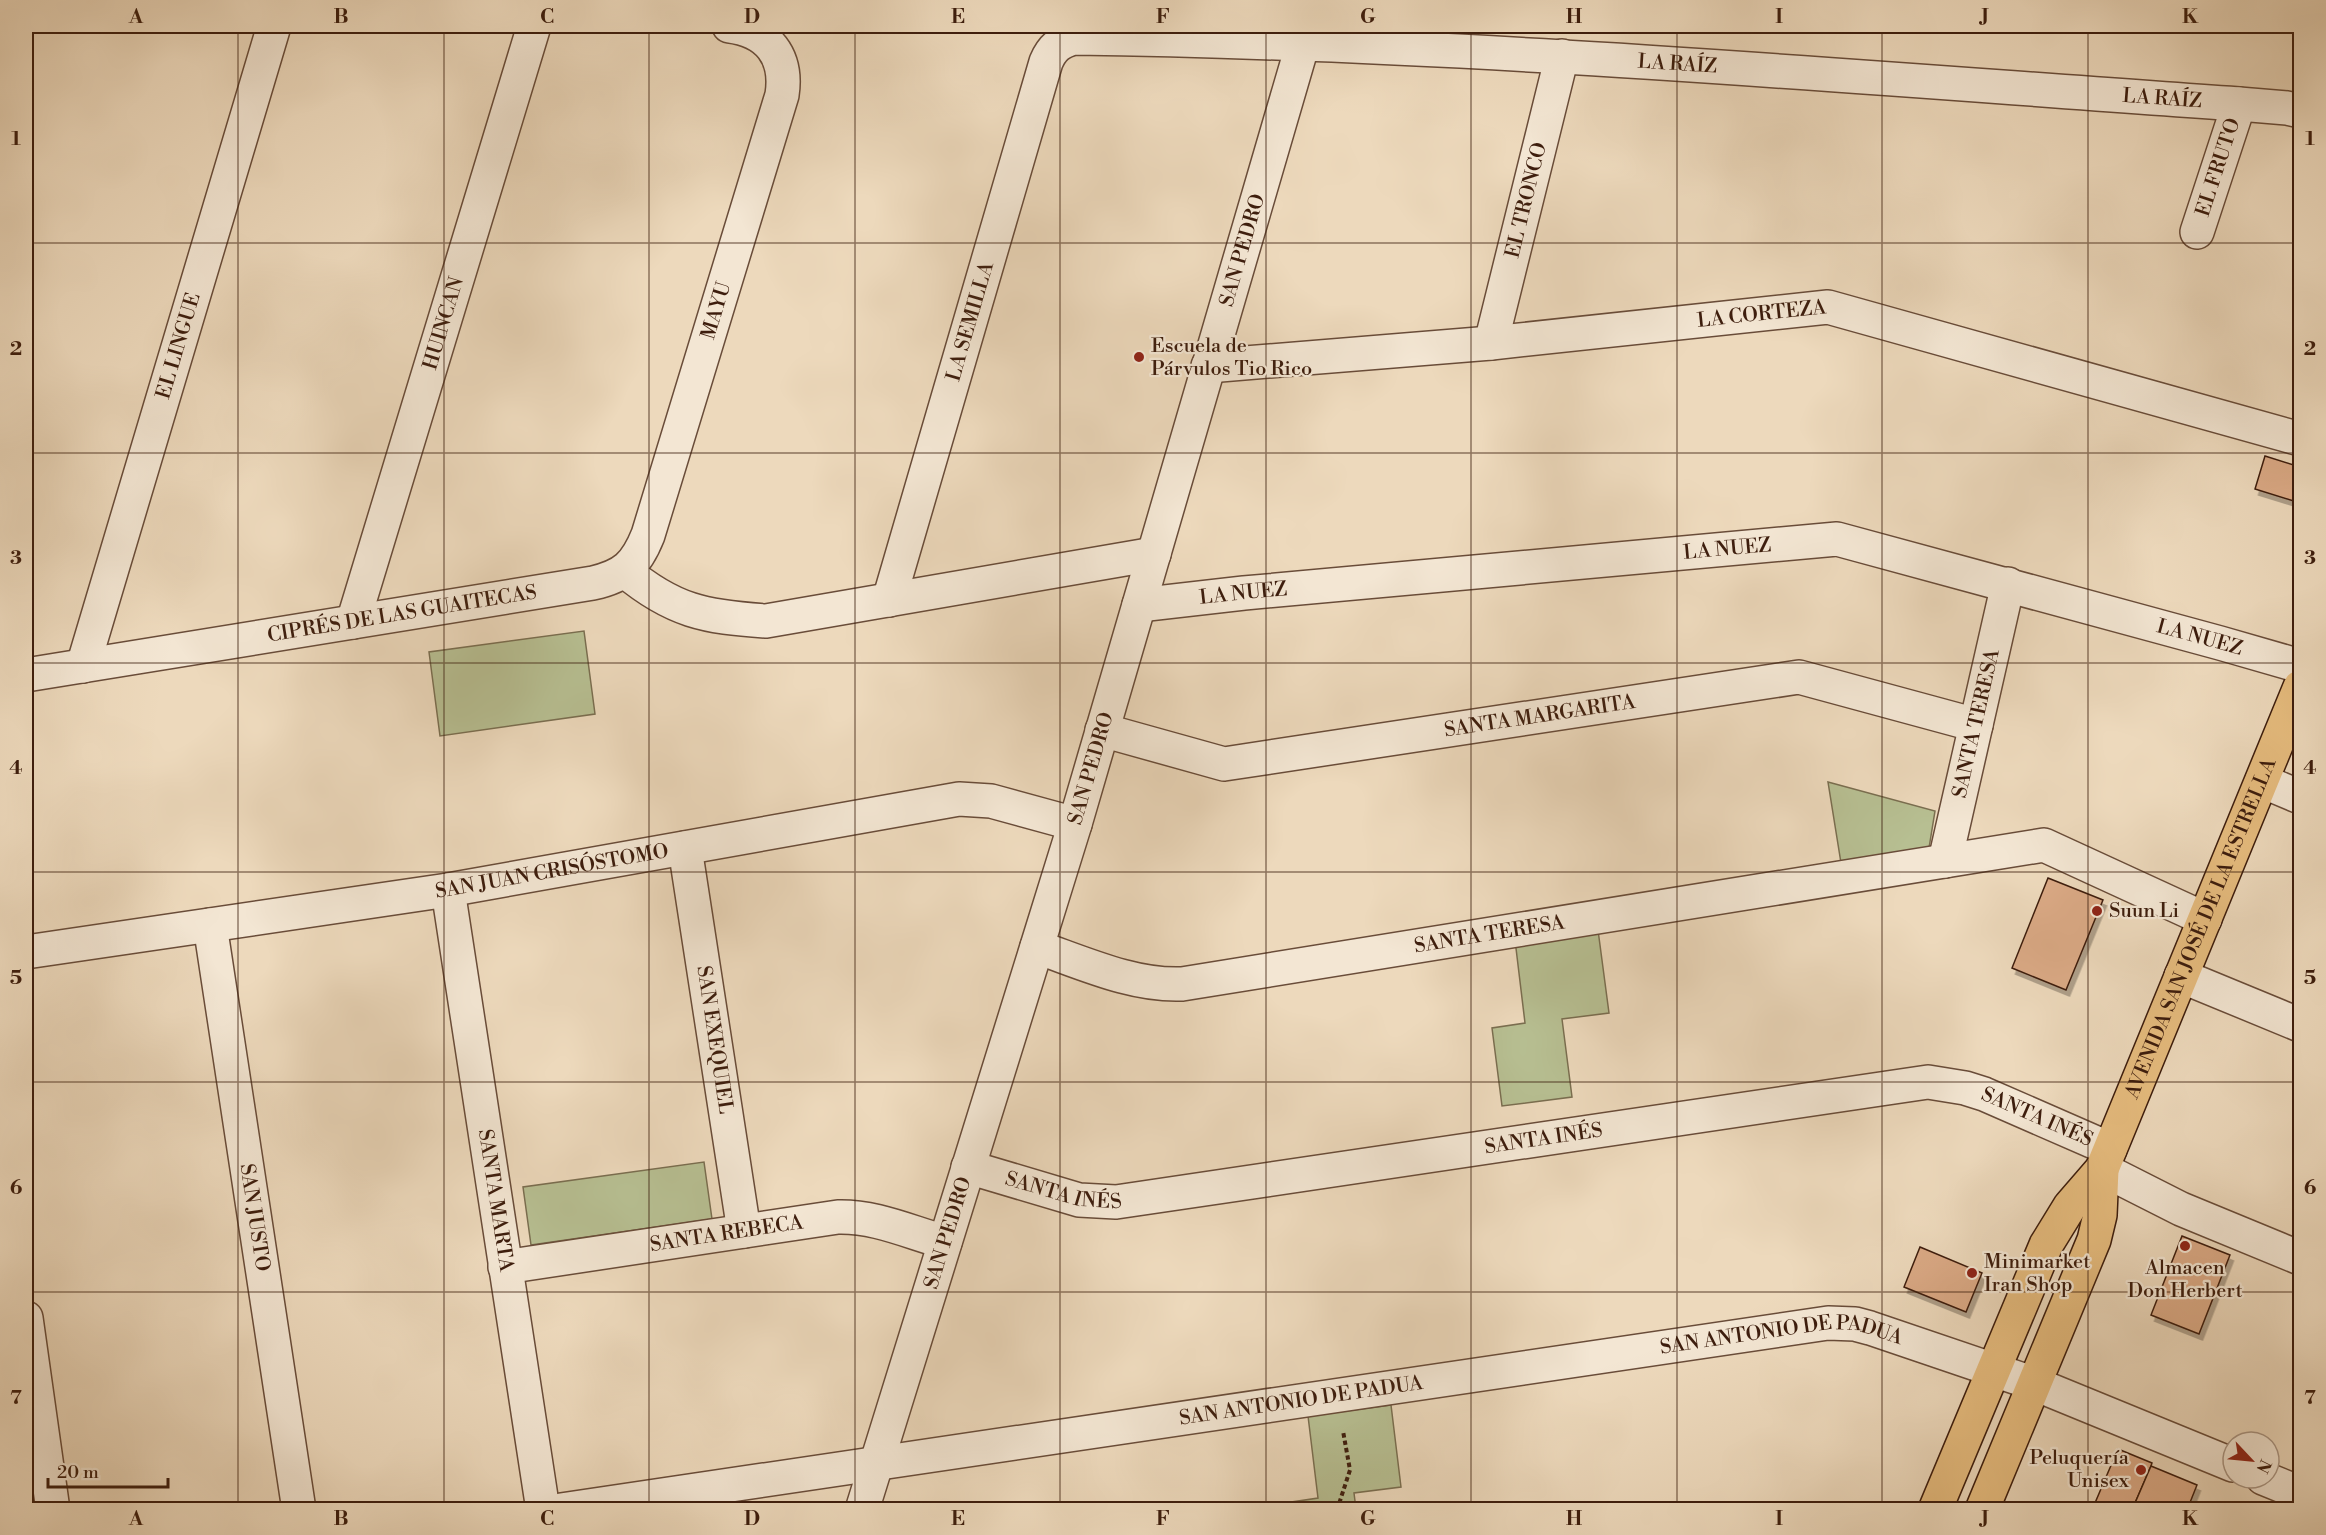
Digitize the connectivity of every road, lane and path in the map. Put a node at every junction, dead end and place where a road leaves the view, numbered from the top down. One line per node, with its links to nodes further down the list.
1 (274, 26): 19 (street, EL LINGUE)
2 (534, 26): 18 (street, HUINCAN)
3 (729, 26): 14 (street, MAYU)
4 (1306, 34): 5 (street, LA RAÍZ); 6 (street, LA RAÍZ); 11 (street, SAN PEDRO)
5 (1055, 46): 16 (street, LA SEMILLA)
6 (1562, 56): 7 (street, LA RAÍZ); 10 (street, EL TRONCO)
7 (2239, 104): 8 (street, LA RAÍZ); 9 (street, EL FRUTO)
8 (2301, 111)
9 (2197, 232)
10 (1491, 343): 11 (street, LA CORTEZA); 12 (street, LA CORTEZA)
11 (1208, 366): 13 (street, SAN PEDRO)
12 (2301, 439)
13 (1154, 554): 16 (street); 17 (street, SAN PEDRO)
14 (625, 571): 16 (street); 18 (street, CIPRÉS DE LAS GUAITECAS)
15 (2008, 584): 17 (street, LA NUEZ); 20 (street, LA NUEZ); 23 (street, SANTA TERESA)
16 (889, 600)
17 (1139, 605): 24 (street, SAN PEDRO)
18 (353, 622): 19 (street, CIPRÉS DE LAS GUAITECAS)
19 (83, 666): 21 (street, CIPRÉS DE LAS GUAITECAS)
20 (2301, 666)
21 (26, 675)
22 (2301, 687): 25 (main road, AVENIDA SAN JOSÉ DE LA ESTRELLA)
23 (1976, 725): 24 (street, SANTA MARGARITA); 29 (street, SANTA TERESA)
24 (1102, 730): 27 (street, SAN PEDRO)
25 (2262, 780): 26 (street); 31 (main road, AVENIDA SAN JOSÉ DE LA ESTRELLA)
26 (2301, 797)
27 (1075, 824): 28 (street, SAN JUAN CRISÓSTOMO); 33 (street, SAN PEDRO)
28 (685, 848): 30 (street, SAN JUAN CRISÓSTOMO); 39 (street, SAN EXEQUIEL)
29 (1945, 861): 31 (street, SANTA TERESA); 33 (street, SANTA TERESA)
30 (448, 890): 32 (street, SAN JUAN CRISÓSTOMO); 42 (street, SANTA MARTA)
31 (2205, 919): 35 (main road, AVENIDA SAN JOSÉ DE LA ESTRELLA)
32 (210, 925): 34 (street, SAN JUAN CRISÓSTOMO); 52 (street, SAN JUSTO)
33 (1037, 947): 38 (street, SAN PEDRO)
34 (26, 952)
35 (2181, 976): 36 (street); 37 (main road, AVENIDA SAN JOSÉ DE LA ESTRELLA)
36 (2301, 1025)
37 (2106, 1159): 38 (street, SANTA INÉS); 41 (street, SANTA INÉS); 44 (main road, AVENIDA SAN JOSÉ DE LA ESTRELLA); 45 (main road, AVENIDA SAN JOSÉ DE LA ESTRELLA)
38 (968, 1167): 40 (street, SAN PEDRO)
39 (744, 1231): 40 (street, SANTA REBECA); 42 (street, SANTA REBECA)
40 (945, 1242): 48 (street, SAN PEDRO)
41 (2301, 1258)
42 (505, 1267): 53 (street, SANTA MARTA)
43 (26, 1318): 51 (street)
44 (1993, 1370): 45 (street, SAN ANTONIO DE PADUA); 46 (street, SAN ANTONIO DE PADUA); 57 (main road, AVENIDA SAN JOSÉ DE LA ESTRELLA)
45 (2035, 1384): 47 (street, SAN ANTONIO DE PADUA); 58 (main road, AVENIDA SAN JOSÉ DE LA ESTRELLA)
46 (1338, 1395): 48 (street, SAN ANTONIO DE PADUA); 56 (path)
47 (2221, 1460)
48 (877, 1462): 54 (street, SAN ANTONIO DE PADUA); 55 (street, SAN PEDRO)
49 (2281, 1485): 50 (street)
50 (2301, 1493)
51 (53, 1509)
52 (299, 1509)
53 (543, 1509)
54 (561, 1509)
55 (862, 1509)
56 (1337, 1509)
57 (1935, 1509)
58 (1982, 1509)

